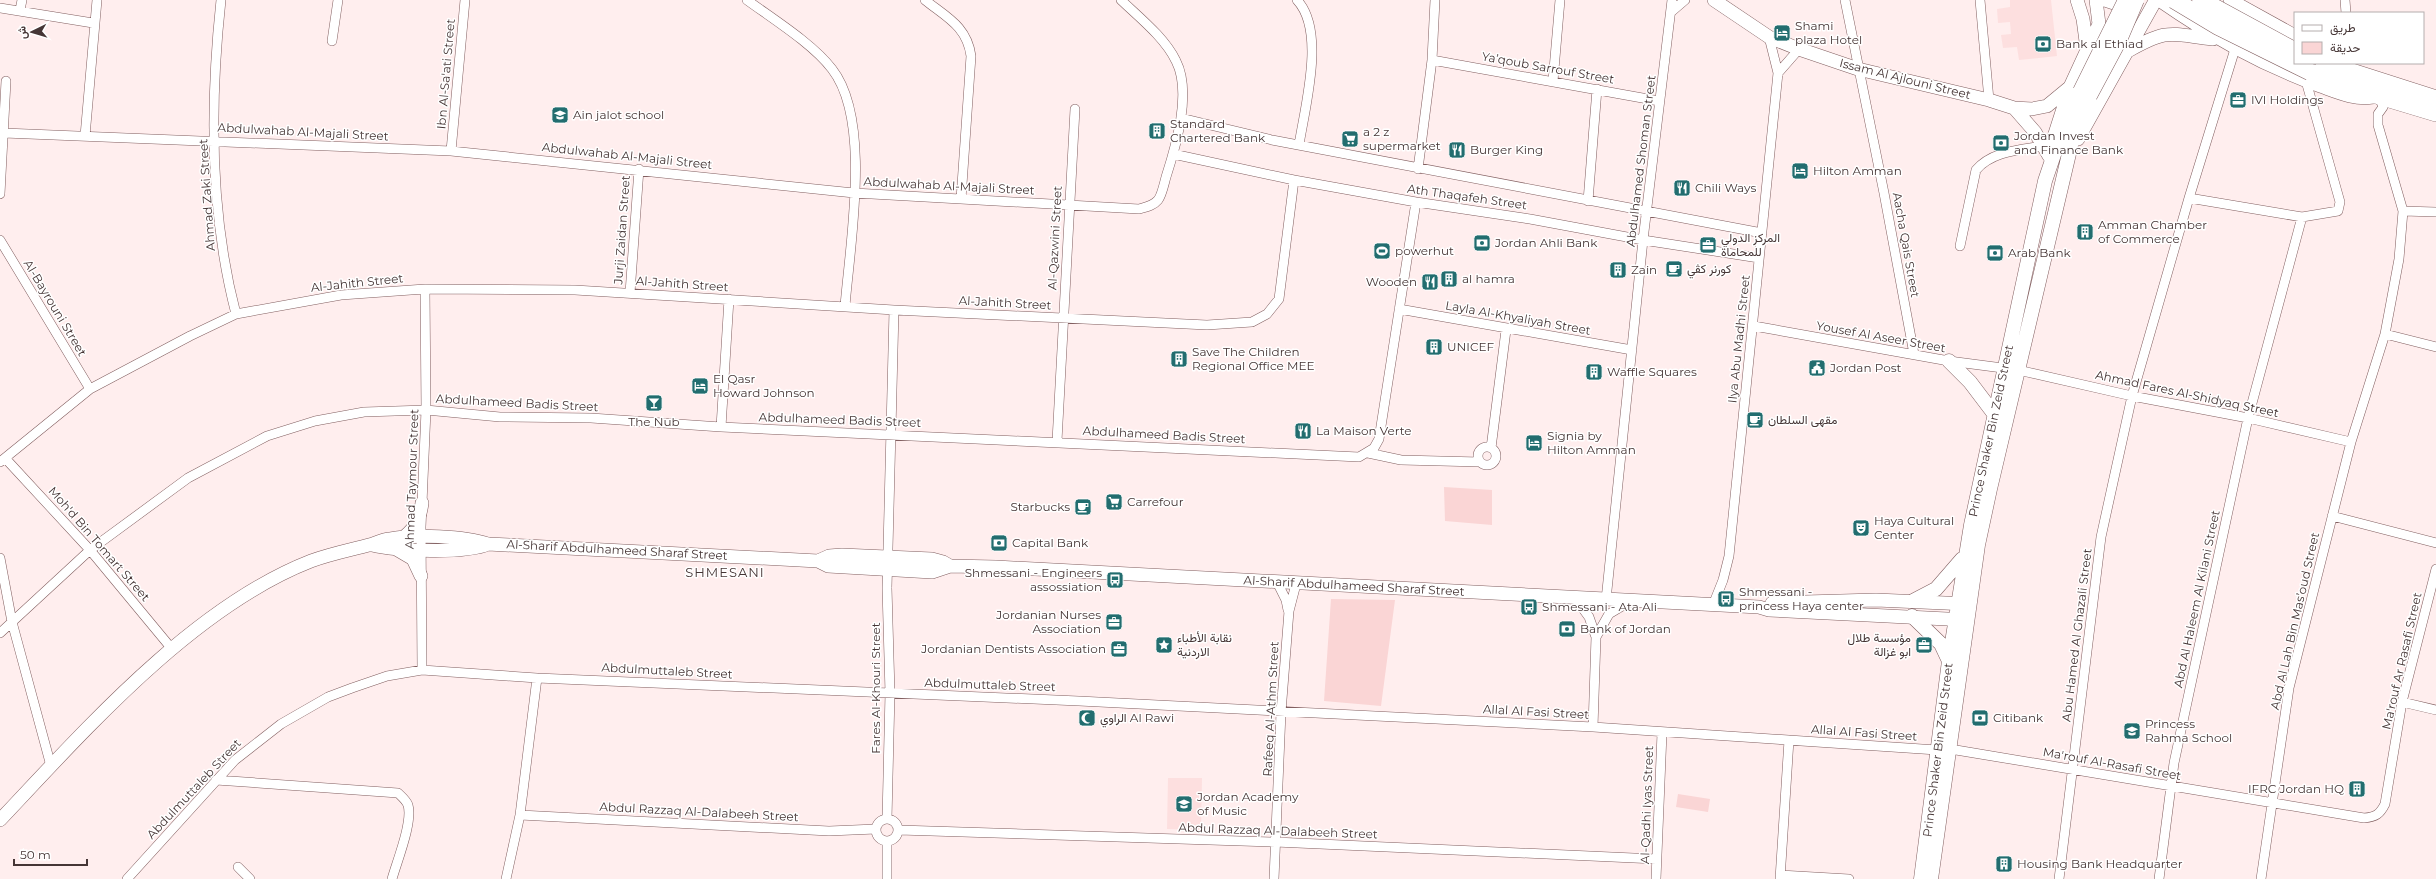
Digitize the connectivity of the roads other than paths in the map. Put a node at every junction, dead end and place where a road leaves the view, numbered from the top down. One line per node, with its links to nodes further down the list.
1 (22, 0): 29 (street)
2 (97, 0): 32 (street)
3 (221, 0): 67 (street, Ahmad Zaki Street)
4 (338, 0): 37 (street)
5 (465, 0): 69 (street, Ibn Al-Sa'ati Street)
6 (747, 0): 77 (street)
7 (925, 0): 80 (street)
8 (1121, 0): 64 (street, Abdulwahab Al-Majali Street)
9 (1297, 0): 68 (street)
10 (1435, 0): 43 (street)
11 (1560, 0): 52 (street)
12 (1672, 0): 30 (street, Abdulhamed Shoman Street)
13 (1685, 0): 30 (street)
14 (1714, 0): 35 (street, Issam Al Ajlouni Street)
15 (1845, 0): 47 (street, Aacha Qais Street)
16 (1980, 0): 58 (street)
17 (2077, 0): 41 (street)
18 (2096, 0): 33 (street)
19 (2105, 0): 26 (street)
20 (2125, 0): 54 (main road, Prince Shaker Bin Zeid Street, bridge)
21 (2136, 0): 54 (main road, Prince Shaker Bin Zeid Street, bridge)
22 (2174, 0): 44 (highway, bridge)
23 (2201, 0): 42 (highway, bridge)
24 (2206, 0): 36 (street)
25 (2345, 0): 31 (street)
26 (2158, 1): 36 (street); 38 (street)
27 (2233, 1): 34 (street)
28 (0, 8): 29 (street)
29 (20, 10): 32 (street)
30 (1671, 12): 57 (street, Abdulhamed Shoman Street)
31 (2346, 12)
32 (94, 23): 66 (street)
33 (2099, 24): 38 (street); 41 (street)
34 (2294, 35)
35 (1769, 37): 39 (street, Issam Al Ajlouni Street); 48 (street, Ilya Abu Madhi Street)
36 (2213, 37): 38 (street); 40 (street)
37 (332, 41)
38 (2130, 47): 74 (street)
39 (1799, 49): 47 (street, Issam Al Ajlouni Street); 48 (street)
40 (2235, 49): 49 (street); 79 (street, Abu Hamed Al Ghazali Street)
41 (2087, 50): 54 (street)
42 (2294, 50)
43 (1432, 60): 52 (street, Ya’qoub Sarrouf Street); 73 (street)
44 (2294, 63)
45 (2296, 64): 49 (highway, bridge)
46 (2341, 64): 50 (street)
47 (1858, 69): 58 (street, Issam Al Ajlouni Street); 106 (street, Aacha Qais Street)
48 (1778, 72): 88 (street, Ilya Abu Madhi Street)
49 (2313, 72): 50 (highway); 55 (highway); 87 (street)
50 (2359, 75): 56 (highway)
51 (6, 81): 65 (street)
52 (1553, 82): 53 (street, Ya’qoub Sarrouf Street)
53 (1597, 89): 57 (street, Ya’qoub Sarrouf Street); 81 (street)
54 (2080, 91): 60 (street, Issam Al Ajlouni Street); 70 (street); 74 (main road, Prince Shaker Bin Zeid Street); 76 (main road, Prince Shaker Bin Zeid Street)
55 (2379, 96): 59 (highway); 63 (street)
56 (2436, 99)
57 (1659, 100): 86 (street, Abdulhamed Shoman Street)
58 (1989, 100): 60 (street, Issam Al Ajlouni Street)
59 (2409, 106): 62 (highway); 63 (street)
60 (2014, 108): 70 (street, Issam Al Ajlouni Street)
61 (1074, 109): 83 (street, Al-Qazwini Street)
62 (2436, 113)
63 (2378, 114): 84 (street)
64 (1181, 118): 68 (street, Ath Thaqafeh Street); 71 (street, Abdulwahab Al-Majali Street)
65 (4, 133): 66 (street, Abdulwahab Al-Majali Street); 78 (street)
66 (85, 136): 67 (street, Abdulwahab Al-Majali Street)
67 (215, 140): 69 (street, Abdulwahab Al-Majali Street); 99 (street, Ahmad Zaki Street)
68 (1299, 145): 73 (street, Ath Thaqafeh Street)
69 (451, 151): 72 (street, Abdulwahab Al-Majali Street)
70 (2046, 151): 76 (street); 91 (street)
71 (1173, 154): 75 (street, Ath Thaqafeh Street); 83 (street, Abdulwahab Al-Majali Street)
72 (639, 169): 77 (street, Abdulwahab Al-Majali Street); 94 (street, Jurji Zaidan Street)
73 (1418, 169): 81 (street, Ath Thaqafeh Street)
74 (2064, 174): 108 (main road, Prince Shaker Bin Zeid Street)
75 (1294, 180): 82 (street, Ath Thaqafeh Street); 100 (street, Al-Jahith Street)
76 (2045, 181): 108 (main road, Prince Shaker Bin Zeid Street)
77 (854, 193): 80 (street, Abdulwahab Al-Majali Street); 96 (street)
78 (0, 194)
79 (2189, 198): 87 (street); 110 (street, Abu Hamed Al Ghazali Street)
80 (960, 199): 83 (street, Abdulwahab Al-Majali Street)
81 (1588, 201): 86 (street, Ath Thaqafeh Street)
82 (1416, 202): 90 (street, Ath Thaqafeh Street); 97 (street)
83 (1069, 205): 100 (street, Al-Qazwini Street)
84 (2403, 211): 85 (street); 103 (street, Abd Al Lah Bin Mas’oud Street)
85 (2436, 212)
86 (1647, 213): 88 (street, Ath Thaqafeh Street); 90 (street, Abdulhamed Shoman Street)
87 (2302, 217): 113 (street, Abd Al Haleem Al Kilani Street)
88 (1762, 234): 92 (street, Ilya Abu Madhi Street)
89 (0, 240): 109 (street, Al-Bayrouni Street)
90 (1643, 240): 92 (street, Ath Thaqafeh Street); 105 (street, Abdulhamed Shoman Street)
91 (1960, 246)
92 (1759, 258): 101 (street, Ilya Abu Madhi Street)
93 (425, 289): 94 (street, Al-Jahith Street); 99 (street, Al-Jahith Street); 111 (street, Ahmad Taymour Street)
94 (630, 293): 95 (street, Al-Jahith Street)
95 (729, 299): 96 (street, Al-Jahith Street); 114 (street)
96 (845, 306): 98 (street, Al-Jahith Street)
97 (1399, 309): 102 (street, Layla Al-Khyaliyah Street); 119 (street)
98 (894, 310): 100 (street, Al-Jahith Street); 115 (street, Fares Al-Khouri Street)
99 (236, 314): 109 (street, Al-Jahith Street)
100 (1062, 318): 116 (street, Al-Qazwini Street)
101 (1754, 326): 106 (street, Yousef Al Aseer Street); 142 (street, Ilya Abu Madhi Street)
102 (1506, 330): 105 (street, Layla Al-Khyaliyah Street); 118 (street)
103 (2385, 334): 104 (street); 117 (street, Abd Al Lah Bin Mas’oud Street)
104 (2436, 347)
105 (1632, 350): 138 (street, Abdulhamed Shoman Street)
106 (1914, 354): 107 (street, Yousef Al Aseer Street)
107 (1949, 361): 108 (street, Yousef Al Aseer Street); 112 (main road)
108 (2011, 369): 110 (street, Ahmad Fares Al-Shidyaq Street); 112 (main road, Prince Shaker Bin Zeid Street); 141 (main road, Prince Shaker Bin Zeid Street)
109 (90, 389): 120 (street, Al-Jahith Street)
110 (2132, 396): 113 (street, Ahmad Fares Al-Shidyaq Street); 163 (street, Abu Hamed Al Ghazali Street)
111 (426, 410): 114 (street, Abdulhameed Badis Street); 122 (street, Ahmad Taymour Street); 129 (street, Abdulhameed Badis Street)
112 (1995, 415): 130 (main road, Prince Shaker Bin Zeid Street)
113 (2248, 418): 117 (street, Ahmad Fares Al-Shidyaq Street); 165 (street, Abd Al Haleem Al Kilani Street)
114 (721, 427): 115 (street, Abdulhameed Badis Street)
115 (891, 434): 116 (street, Abdulhameed Badis Street); 132 (street, Fares Al-Khouri Street)
116 (1057, 441): 119 (street, Abdulhameed Badis Street)
117 (2351, 442): 123 (street, Abd Al Lah Bin Mas’oud Street)
118 (1490, 448): 121 (street); 121 (street)
119 (1368, 453): 121 (street)
120 (3, 460): 129 (street, Moh'd Bin Tomart Street)
121 (1480, 462)
122 (422, 503): 124 (street); 125 (street, Ahmad Taymour Street)
123 (2332, 516): 126 (street); 166 (street, Abd Al Lah Bin Mas’oud Street)
124 (404, 537): 125 (street, Al-Sharif Abdulhameed Sharaf Street); 127 (street, Al-Sharif Abdulhameed Sharaf Street)
125 (421, 543): 128 (street, Al-Sharif Abdulhameed Sharaf Street); 132 (street, Al-Sharif Abdulhameed Sharaf Street); 134 (street, Ahmad Taymour Street)
126 (2436, 543)
127 (371, 545): 128 (street, Al-Sharif Abdulhameed Sharaf Street); 150 (street, Al-Sharif Abdulhameed Sharaf Street)
128 (394, 548): 134 (street)
129 (90, 550): 147 (street, Abdulhameed Badis Street); 150 (street, Moh'd Bin Tomart Street)
130 (1965, 555): 139 (main road); 141 (main road, Prince Shaker Bin Zeid Street)
131 (0, 558): 147 (street)
132 (888, 564): 135 (street, Al-Sharif Abdulhameed Sharaf Street); 154 (street, Fares Al-Khouri Street)
133 (2436, 569): 155 (street, Ma'rouf Ar Rasafi Street)
134 (421, 576): 152 (street, Ahmad Taymour Street)
135 (1277, 582): 136 (street, Al-Sharif Abdulhameed Sharaf Street); 144 (street, Rafeeq Al-Athm Street)
136 (1296, 584): 137 (street, Al-Sharif Abdulhameed Sharaf Street); 144 (street, Rafeeq Al-Athm Street)
137 (1576, 599): 138 (street, Al-Sharif Abdulhameed Sharaf Street); 149 (street)
138 (1606, 600): 140 (street, Al-Sharif Abdulhameed Sharaf Street)
139 (1913, 601): 141 (street); 143 (street)
140 (1629, 602): 142 (street, Al-Sharif Abdulhameed Sharaf Street); 149 (street)
141 (1964, 603): 146 (main road, Prince Shaker Bin Zeid Street)
142 (1713, 604): 143 (street, Al-Sharif Abdulhameed Sharaf Street)
143 (1759, 607): 145 (street)
144 (1289, 611): 157 (street, Rafeeq Al-Athm Street)
145 (1912, 616): 146 (street); 151 (main road)
146 (1961, 620): 151 (main road, Prince Shaker Bin Zeid Street); 161 (main road, Prince Shaker Bin Zeid Street)
147 (12, 622): 148 (street, Abdulhameed Badis Street); 162 (street)
148 (0, 633)
149 (1596, 637): 158 (street)
150 (172, 649): 162 (street, Al-Sharif Abdulhameed Sharaf Street)
151 (1949, 661): 161 (main road, Prince Shaker Bin Zeid Street)
152 (422, 670): 153 (street, Abdulmuttaleb Street); 164 (street, Abdulmuttaleb Street)
153 (537, 678): 154 (street, Abdulmuttaleb Street); 167 (street)
154 (890, 693): 157 (street, Abdulmuttaleb Street); 168 (street, Fares Al-Khouri Street)
155 (2402, 702): 156 (street); 166 (street, Ma'rouf Ar Rasafi Street)
156 (2436, 710)
157 (1281, 712): 158 (street, Allal Al Fasi Street); 173 (street, Rafeeq Al-Athm Street)
158 (1593, 727): 159 (street, Allal Al Fasi Street)
159 (1662, 732): 160 (street, Allal Al Fasi Street); 174 (street, Al-Qadhi Iyas Street)
160 (1789, 740): 161 (street, Allal Al Fasi Street); 177 (street)
161 (1943, 750): 163 (street, Ma'rouf Al-Rasafi Street); 185 (main road, Prince Shaker Bin Zeid Street); 186 (main road, Prince Shaker Bin Zeid Street)
162 (51, 766): 169 (street, Al-Sharif Abdulhameed Sharaf Street)
163 (2072, 769): 165 (street, Ma'rouf Al-Rasafi Street); 187 (street, Abu Hamed Al Ghazali Street)
164 (216, 780): 176 (street, Abdulmuttaleb Street); 179 (street)
165 (2170, 786): 166 (street, Ma'rouf Al-Rasafi Street); 188 (street)
166 (2271, 803): 189 (street, Abd Al Lah Bin Mas’oud Street)
167 (520, 815): 170 (street, Abdul Razzaq Al-Dalabeeh Street); 180 (street)
168 (887, 819): 170 (street); 171 (street)
169 (0, 820)
170 (876, 829): 172 (street)
171 (899, 830): 172 (street); 173 (street, Abdul Razzaq Al-Dalabeeh Street)
172 (888, 842): 181 (street)
173 (1275, 842): 174 (street, Abdul Razzaq Al-Dalabeeh Street); 182 (street, Rafeeq Al-Athm Street)
174 (1656, 859): 183 (street, Al-Qadhi Iyas Street)
175 (238, 867): 178 (street)
176 (133, 877)
177 (1780, 877): 184 (street)
178 (250, 879)
179 (392, 879)
180 (506, 879)
181 (887, 879)
182 (1274, 879)
183 (1656, 879)
184 (1849, 879)
185 (1921, 879)
186 (1932, 879)
187 (2059, 879)
188 (2160, 879)
189 (2261, 879)

